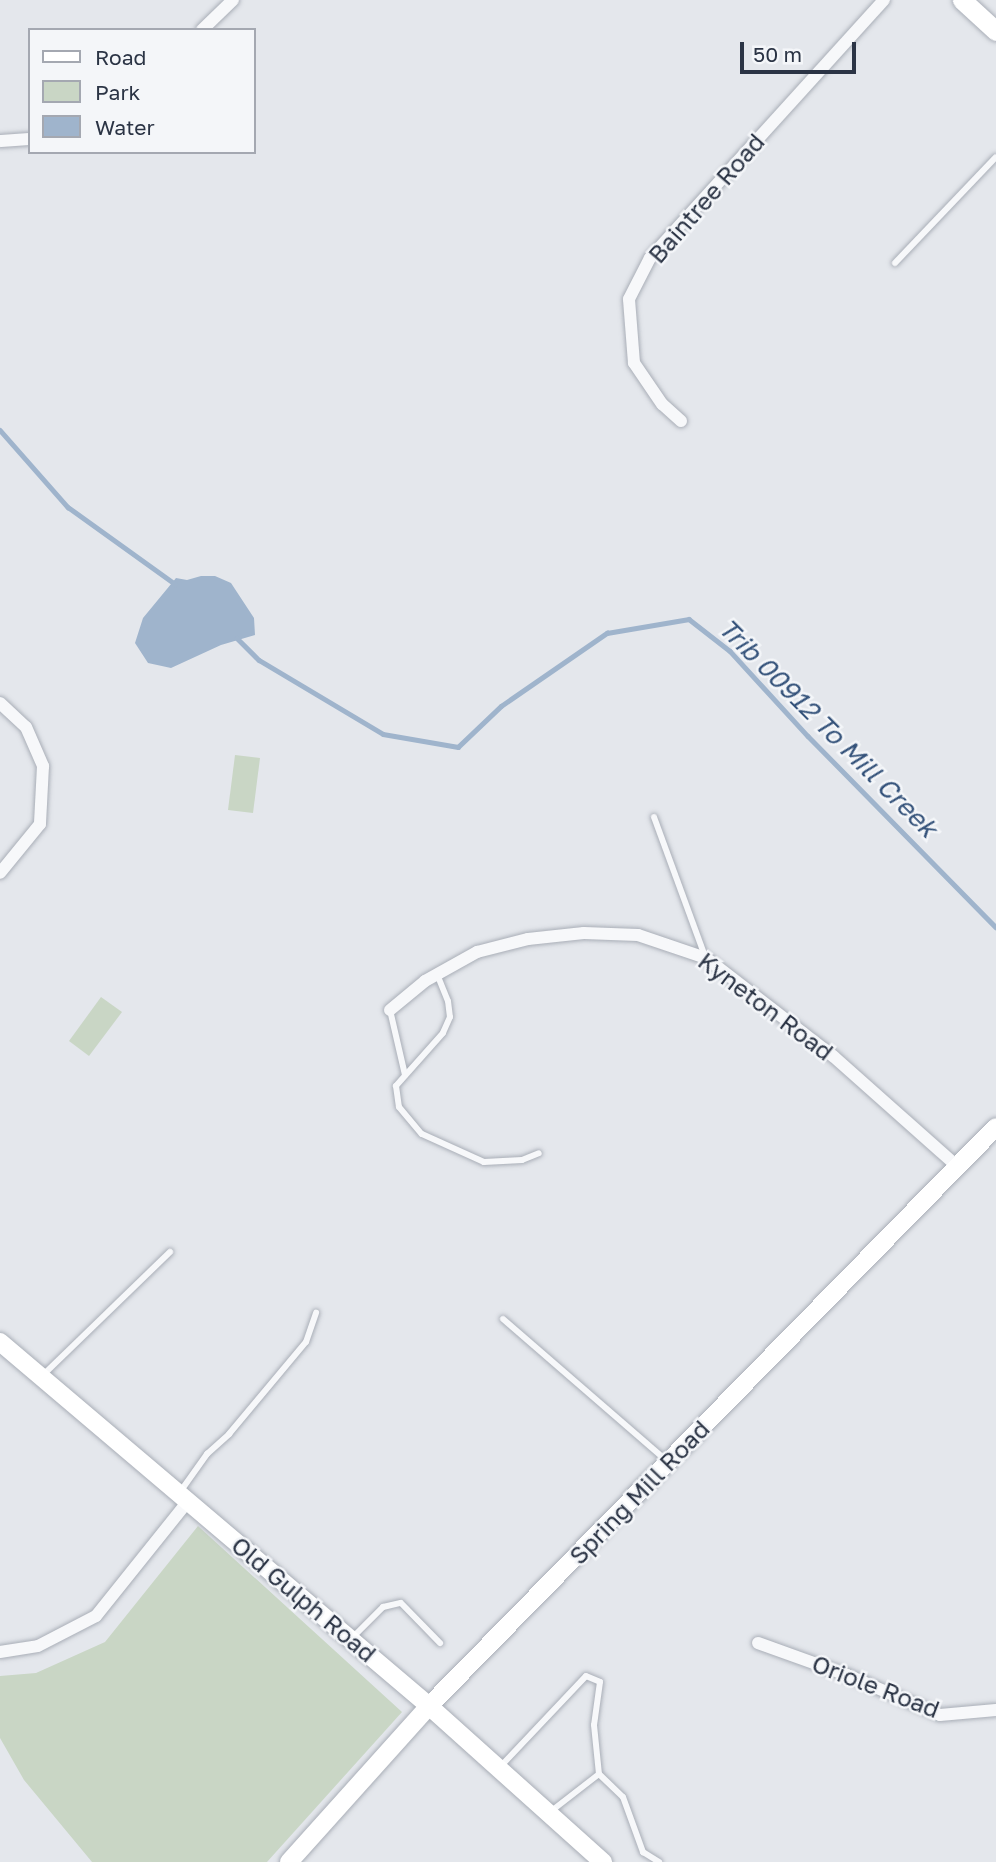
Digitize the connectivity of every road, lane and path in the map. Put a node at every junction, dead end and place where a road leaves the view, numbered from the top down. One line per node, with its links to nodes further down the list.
1 (233, 0): 4 (street)
2 (884, 0): 10 (street, Baintree Road)
3 (962, 0): 5 (main road)
4 (204, 28)
5 (996, 31)
6 (28, 139): 7 (street)
7 (0, 141)
8 (996, 157): 9 (lane)
9 (895, 263)
10 (681, 421)
11 (0, 703): 13 (street)
12 (654, 817): 14 (lane)
13 (0, 873)
14 (706, 958): 15 (street, Kyneton Road); 20 (street, Kyneton Road)
15 (437, 974): 16 (street, Kyneton Road); 17 (lane)
16 (390, 1010): 17 (lane)
17 (405, 1075): 19 (lane)
18 (996, 1127): 20 (main road, Spring Mill Road)
19 (539, 1153)
20 (957, 1166): 26 (main road, Spring Mill Road)
21 (170, 1252): 25 (lane)
22 (316, 1313): 27 (lane)
23 (503, 1319): 26 (lane)
24 (0, 1342): 25 (main road, Old Gulph Road)
25 (41, 1377): 27 (main road, Old Gulph Road)
26 (668, 1462): 32 (main road, Spring Mill Road)
27 (183, 1497): 28 (main road, Old Gulph Road); 31 (street)
28 (351, 1640): 29 (lane); 32 (main road, Old Gulph Road)
29 (440, 1643)
30 (758, 1643): 33 (street, Oriole Road)
31 (0, 1652)
32 (429, 1706): 34 (main road, Old Gulph Road); 37 (main road, Spring Mill Road)
33 (996, 1710)
34 (499, 1769): 35 (lane); 36 (main road, Old Gulph Road)
35 (599, 1773): 36 (lane); 39 (lane)
36 (548, 1813): 38 (main road, Old Gulph Road)
37 (289, 1862)
38 (603, 1862)
39 (659, 1862)

